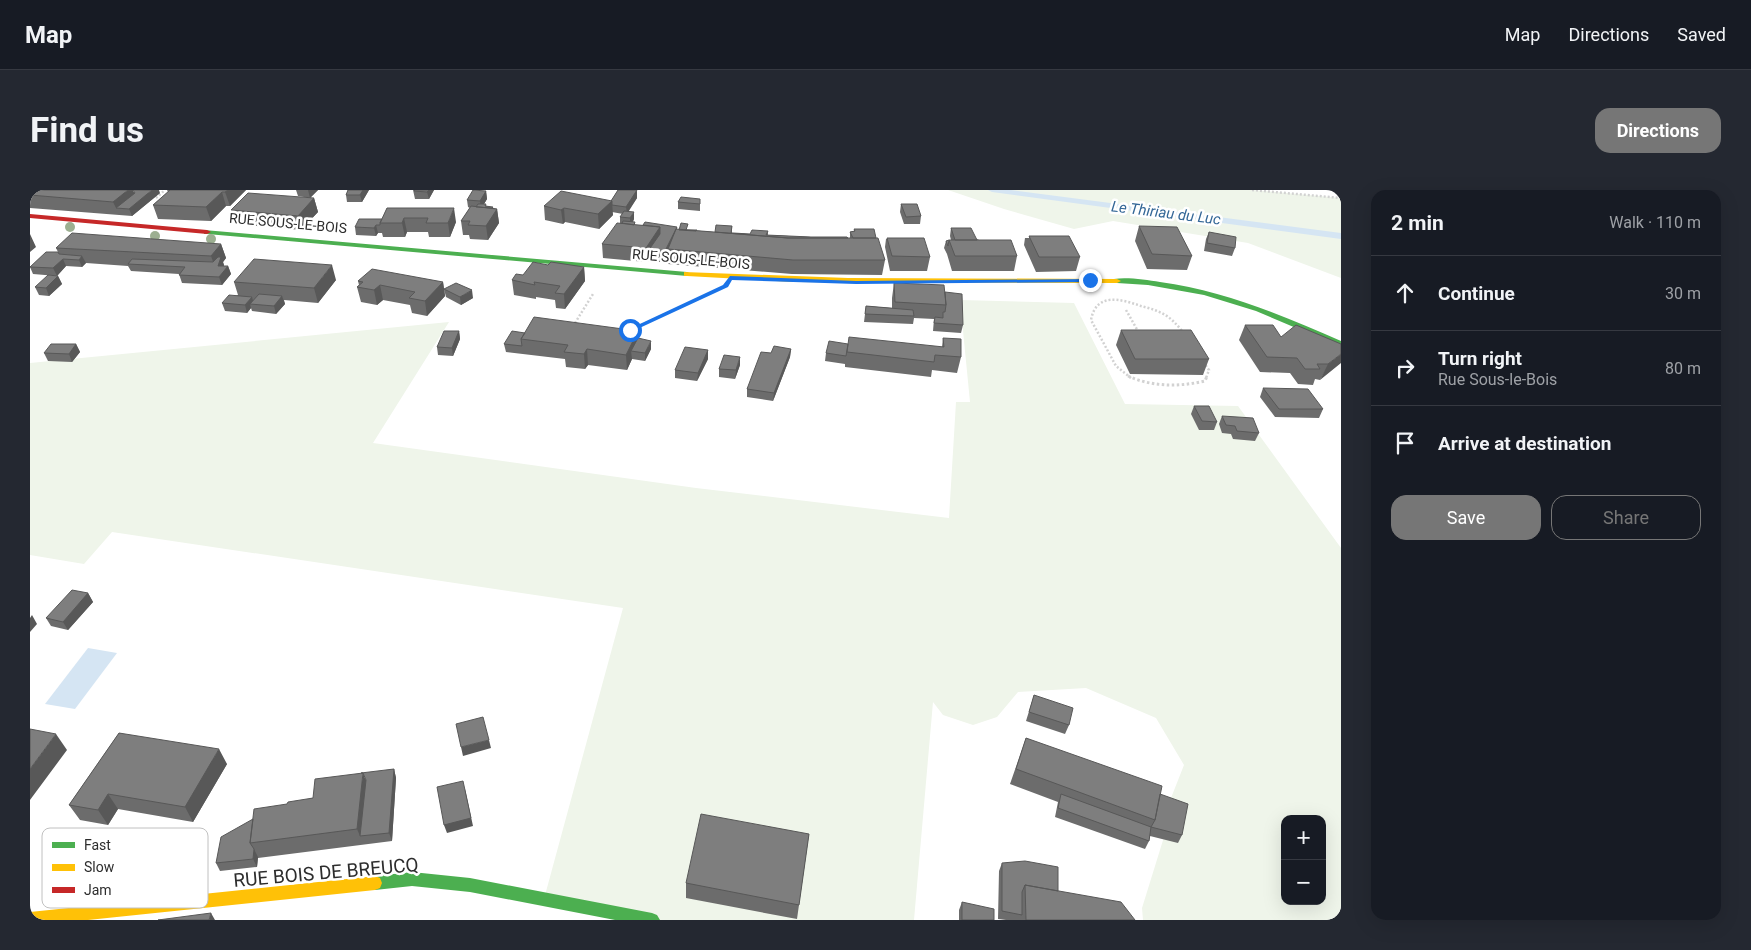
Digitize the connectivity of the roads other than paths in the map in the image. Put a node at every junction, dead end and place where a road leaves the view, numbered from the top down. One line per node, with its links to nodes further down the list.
1 (30, 216): 2 (street, RUE SOUS-LE-BOIS)
2 (1341, 344)
3 (208, 900): 6 (street, RUE BOIS DE BREUCQ)
4 (135, 908): 5 (street, RUE BOIS DE BREUCQ)
5 (30, 919)
6 (652, 920)

